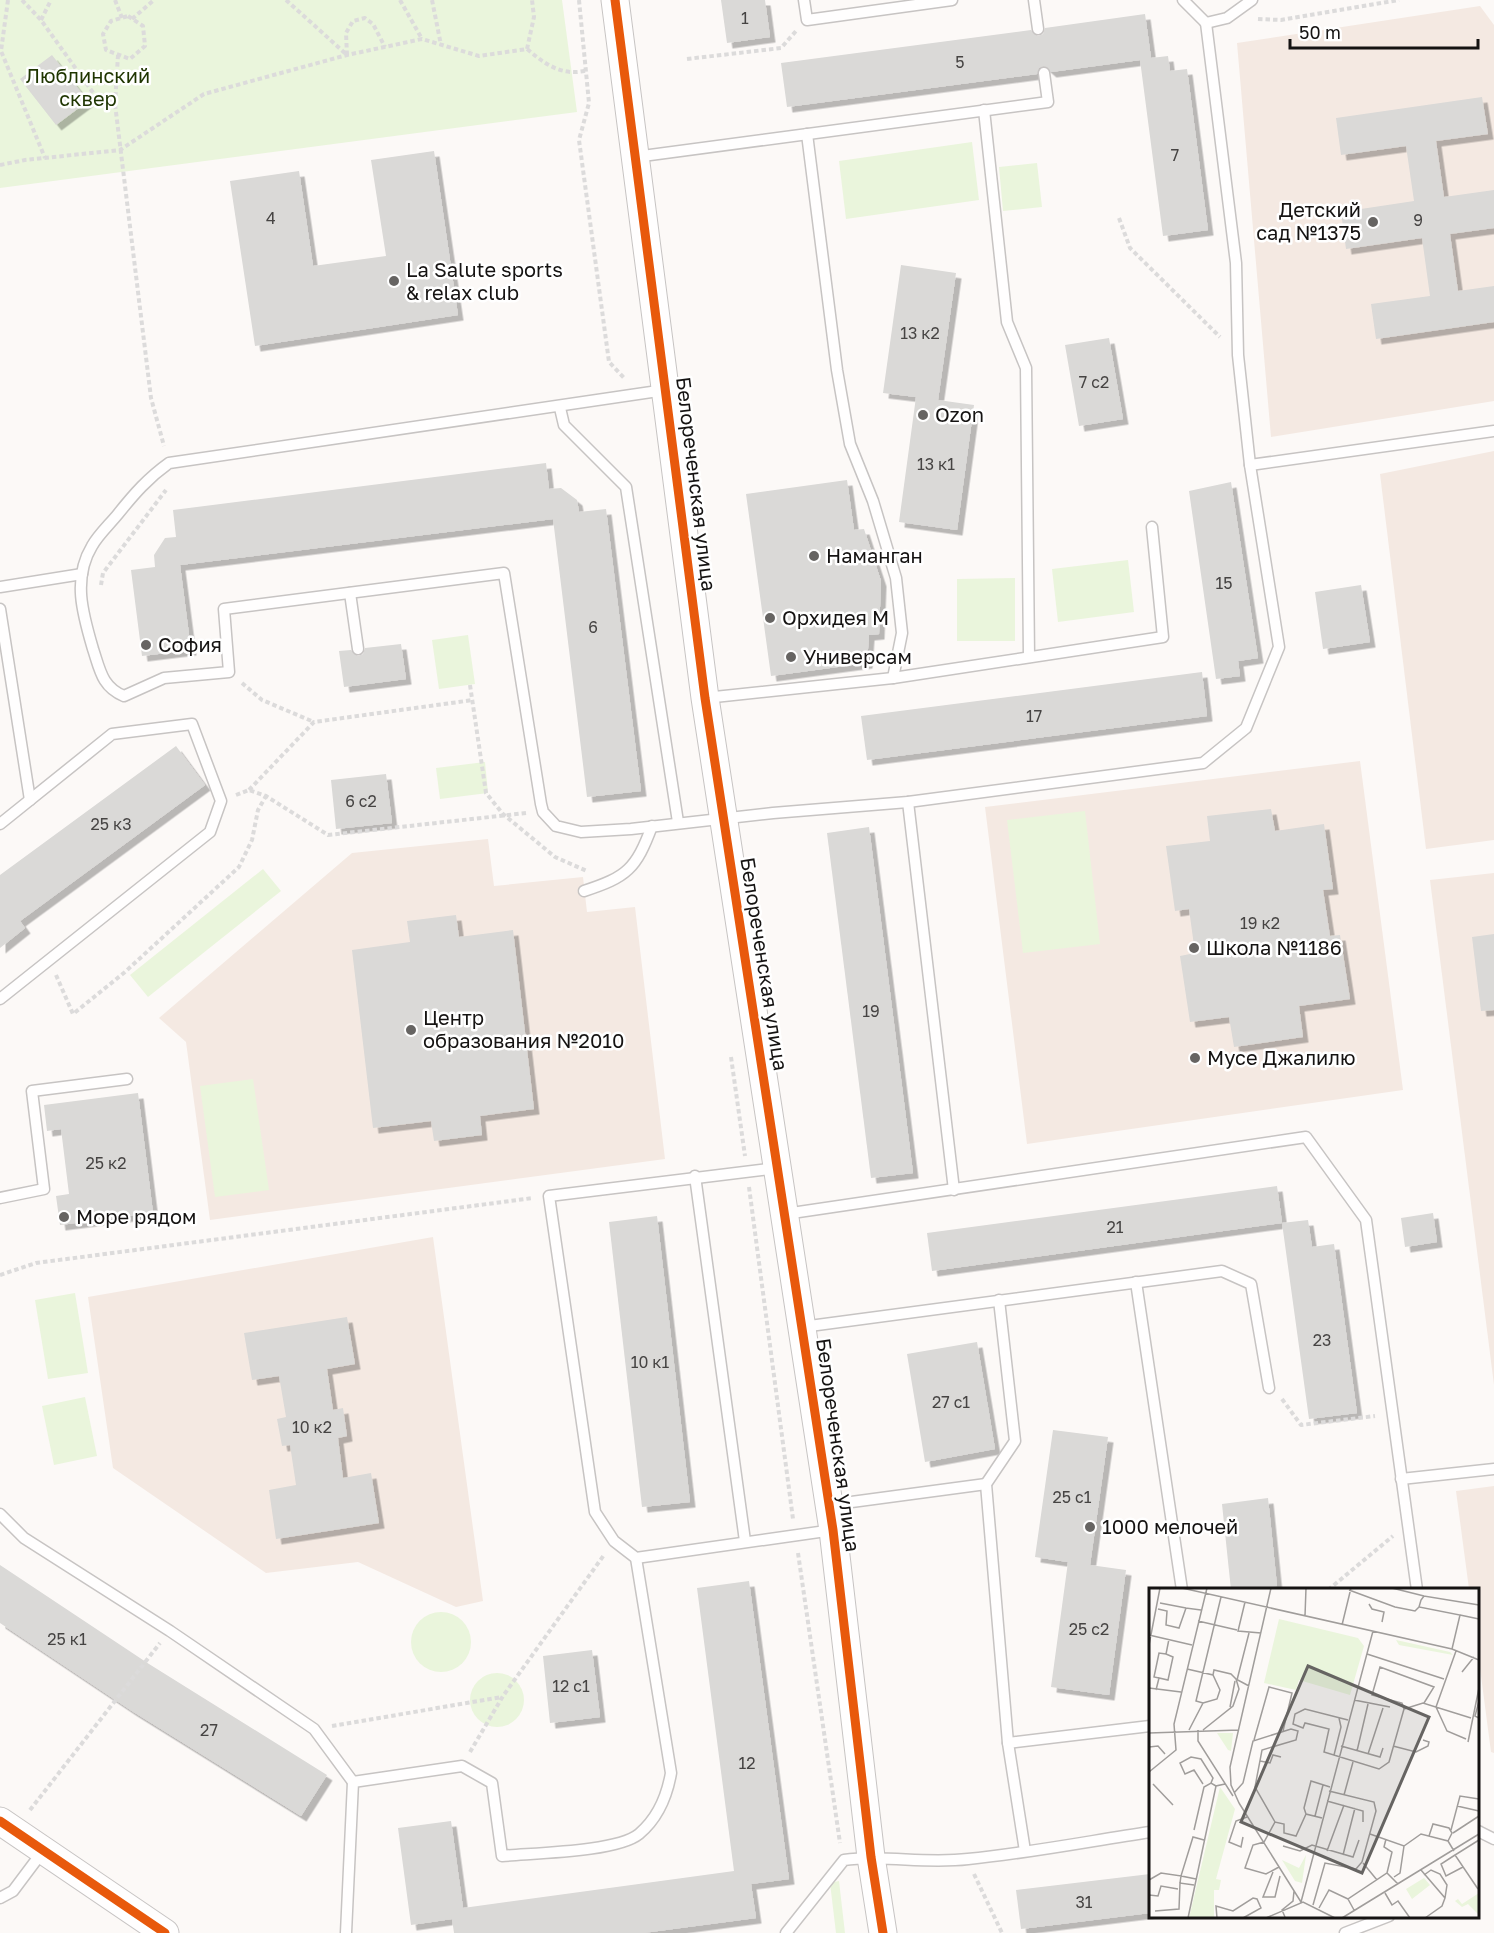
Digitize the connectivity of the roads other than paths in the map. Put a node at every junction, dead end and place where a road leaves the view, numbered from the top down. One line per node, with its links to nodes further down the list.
1 (615, 0): 12 (street, Белореченская улица)
2 (804, 0): 3 (lane)
3 (951, 0)
4 (1034, 0): 8 (lane)
5 (1183, 0): 7 (lane)
6 (1252, 0): 7 (lane)
7 (1206, 23): 16 (lane)
8 (1038, 29)
9 (1044, 73): 10 (lane)
10 (984, 110): 11 (lane); 23 (lane)
11 (807, 134): 12 (lane); 24 (lane)
12 (635, 157): 13 (street, Белореченская улица)
13 (665, 390): 14 (lane); 25 (street, Белореченская улица)
14 (560, 408): 18 (lane); 29 (lane)
15 (1494, 431): 16 (lane)
16 (1250, 465): 27 (lane)
17 (1152, 527): 23 (lane)
18 (82, 574): 19 (lane); 20 (lane)
19 (0, 587)
20 (350, 593): 22 (lane); 31 (lane)
21 (0, 609): 26 (lane)
22 (358, 649)
23 (1029, 657): 24 (lane)
24 (893, 678): 25 (lane)
25 (705, 698): 28 (street, Белореченская улица)
26 (30, 800): 30 (lane); 33 (lane)
27 (908, 802): 28 (lane); 37 (lane)
28 (724, 819): 29 (lane); 35 (street, Белореченская улица)
29 (678, 822): 31 (lane)
30 (0, 824)
31 (652, 826): 32 (lane)
32 (584, 891)
33 (0, 999)
34 (127, 1078): 38 (lane)
35 (777, 1168): 36 (lane); 39 (street, Белореченская улица)
36 (695, 1176): 49 (lane); 50 (lane)
37 (954, 1190): 39 (lane); 45 (lane)
38 (0, 1198)
39 (785, 1214): 42 (street, Белореченская улица)
40 (1136, 1282): 41 (lane); 43 (lane); 51 (lane)
41 (999, 1300): 42 (lane); 46 (lane)
42 (802, 1327): 48 (street, Белореченская улица)
43 (1269, 1388)
44 (1494, 1468): 45 (lane)
45 (1401, 1479): 52 (lane)
46 (986, 1484): 48 (lane); 54 (lane)
47 (0, 1514): 55 (lane)
48 (831, 1517): 49 (lane); 62 (street, Белореченская улица)
49 (745, 1541): 50 (lane)
50 (636, 1558): 55 (lane)
51 (1182, 1588)
52 (1417, 1588)
53 (1149, 1726): 54 (lane)
54 (1008, 1743): 61 (lane)
55 (353, 1782): 66 (lane)
56 (7, 1826): 60 (street)
57 (1479, 1831): 59 (lane)
58 (1149, 1832): 61 (lane)
59 (1494, 1839)
60 (43, 1851): 63 (lane); 65 (street)
61 (1025, 1851): 62 (lane)
62 (871, 1857): 67 (lane); 68 (street, Белореченская улица)
63 (0, 1898)
64 (1386, 1918): 69 (lane)
65 (165, 1933)
66 (346, 1933)
67 (786, 1933)
68 (883, 1933)
69 (1345, 1933)

